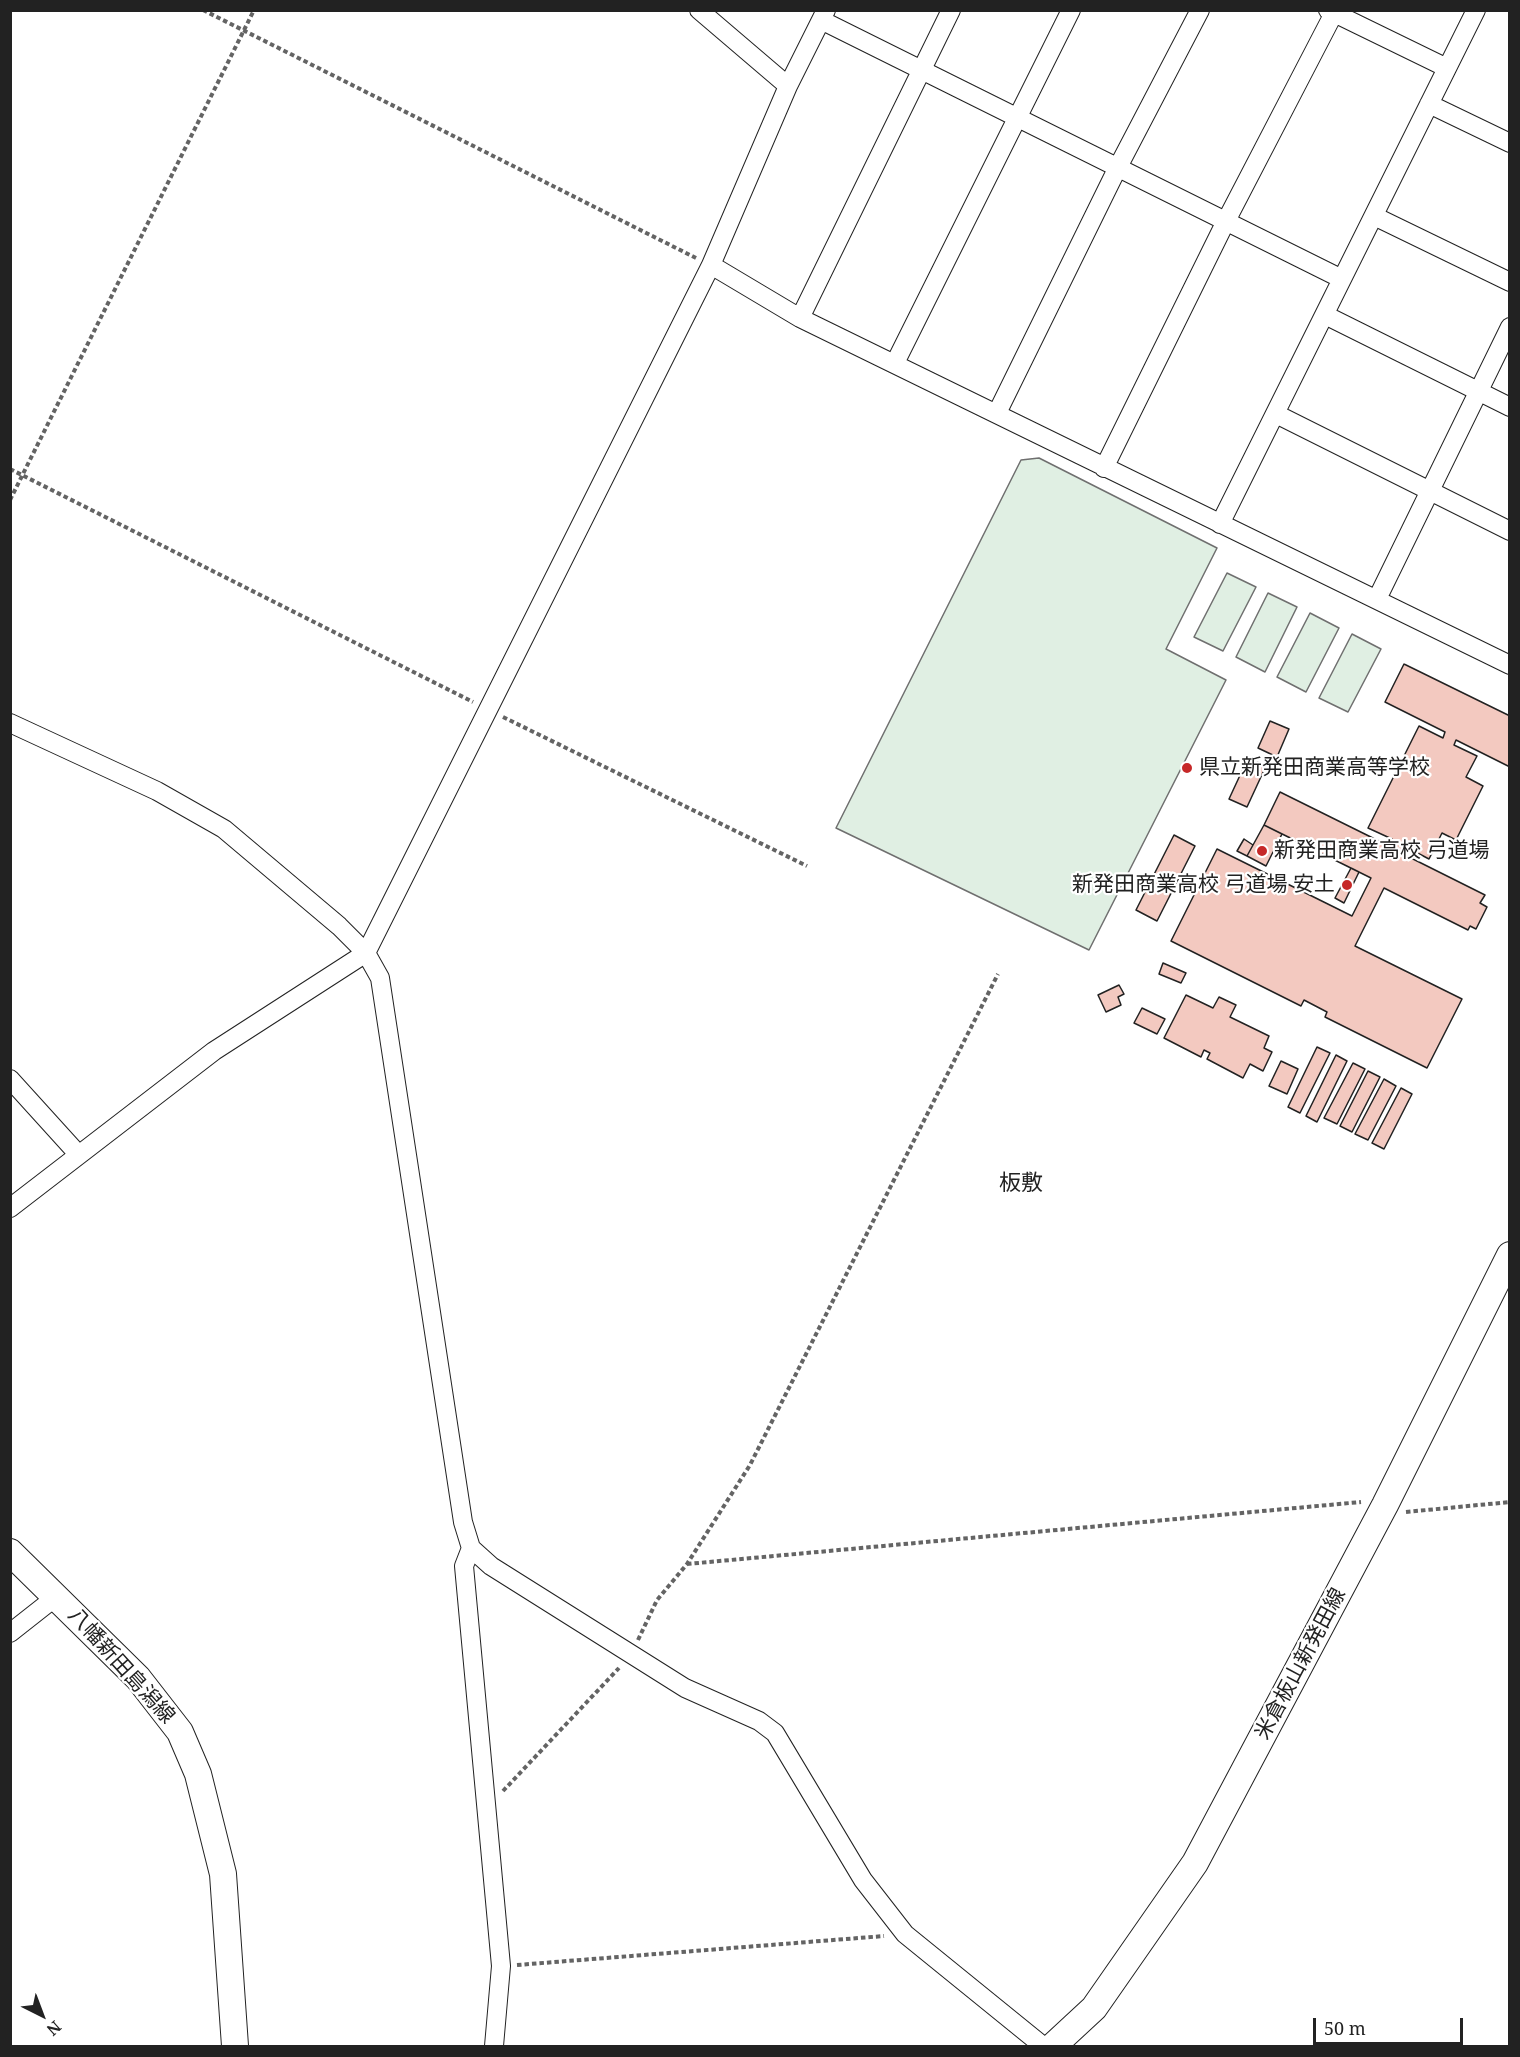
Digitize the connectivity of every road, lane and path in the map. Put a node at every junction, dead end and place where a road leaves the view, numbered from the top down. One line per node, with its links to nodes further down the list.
1 (203, 10): 10 (path)
2 (254, 10): 10 (path)
3 (699, 10): 13 (street)
4 (951, 10): 12 (street)
5 (1071, 10): 15 (street)
6 (1200, 10): 17 (street)
7 (1476, 10): 11 (street)
8 (1331, 12): 11 (street); 19 (street)
9 (824, 15): 12 (street); 13 (street)
10 (244, 31): 20 (path); 33 (path)
11 (1447, 69): 14 (street)
12 (921, 70): 15 (street); 24 (street)
13 (788, 86): 20 (street)
14 (1429, 104): 16 (street); 18 (street)
15 (1017, 117): 17 (street); 26 (street)
16 (1509, 143)
17 (1118, 167): 19 (street); 29 (street)
18 (1374, 216): 21 (street); 22 (street)
19 (1226, 221): 21 (street); 31 (street)
20 (711, 265): 24 (street); 40 (street)
21 (1342, 279): 23 (street)
22 (1509, 282)
23 (1325, 315): 27 (street); 30 (street)
24 (800, 318): 26 (street)
25 (1509, 327): 27 (street)
26 (895, 363): 29 (street)
27 (1477, 391): 28 (street); 34 (street)
28 (1509, 407)
29 (997, 412): 31 (street)
30 (1276, 414): 34 (street); 36 (street)
31 (1104, 468): 36 (street)
32 (10, 469): 33 (path)
33 (23, 475): 35 (path); 40 (path)
34 (1428, 490): 37 (street); 38 (street)
35 (10, 500)
36 (1220, 524): 38 (street)
37 (1509, 531)
38 (1377, 599): 39 (street)
39 (1509, 665)
40 (489, 710): 42 (path); 43 (street)
41 (10, 723): 43 (street)
42 (807, 866)
43 (366, 953): 46 (street); 51 (street)
44 (998, 974): 53 (path)
45 (10, 1079): 46 (street)
46 (78, 1154): 47 (street)
47 (10, 1208)
48 (1509, 1255): 50 (main road, 米倉板山新発田線)
49 (1509, 1502): 50 (path)
50 (1385, 1505): 53 (path); 63 (main road, 米倉板山新発田線)
51 (471, 1548): 56 (street); 57 (street)
52 (10, 1552): 54 (main road, 八幡新田島潟線)
53 (687, 1564): 56 (path)
54 (57, 1596): 55 (street); 60 (main road, 八幡新田島潟線)
55 (10, 1633)
56 (631, 1655): 57 (path); 58 (street)
57 (488, 1808): 59 (street)
58 (905, 1934): 59 (path); 62 (street)
59 (501, 1966): 61 (street)
60 (235, 2046)
61 (494, 2046)
62 (1042, 2046)
63 (1053, 2046)

